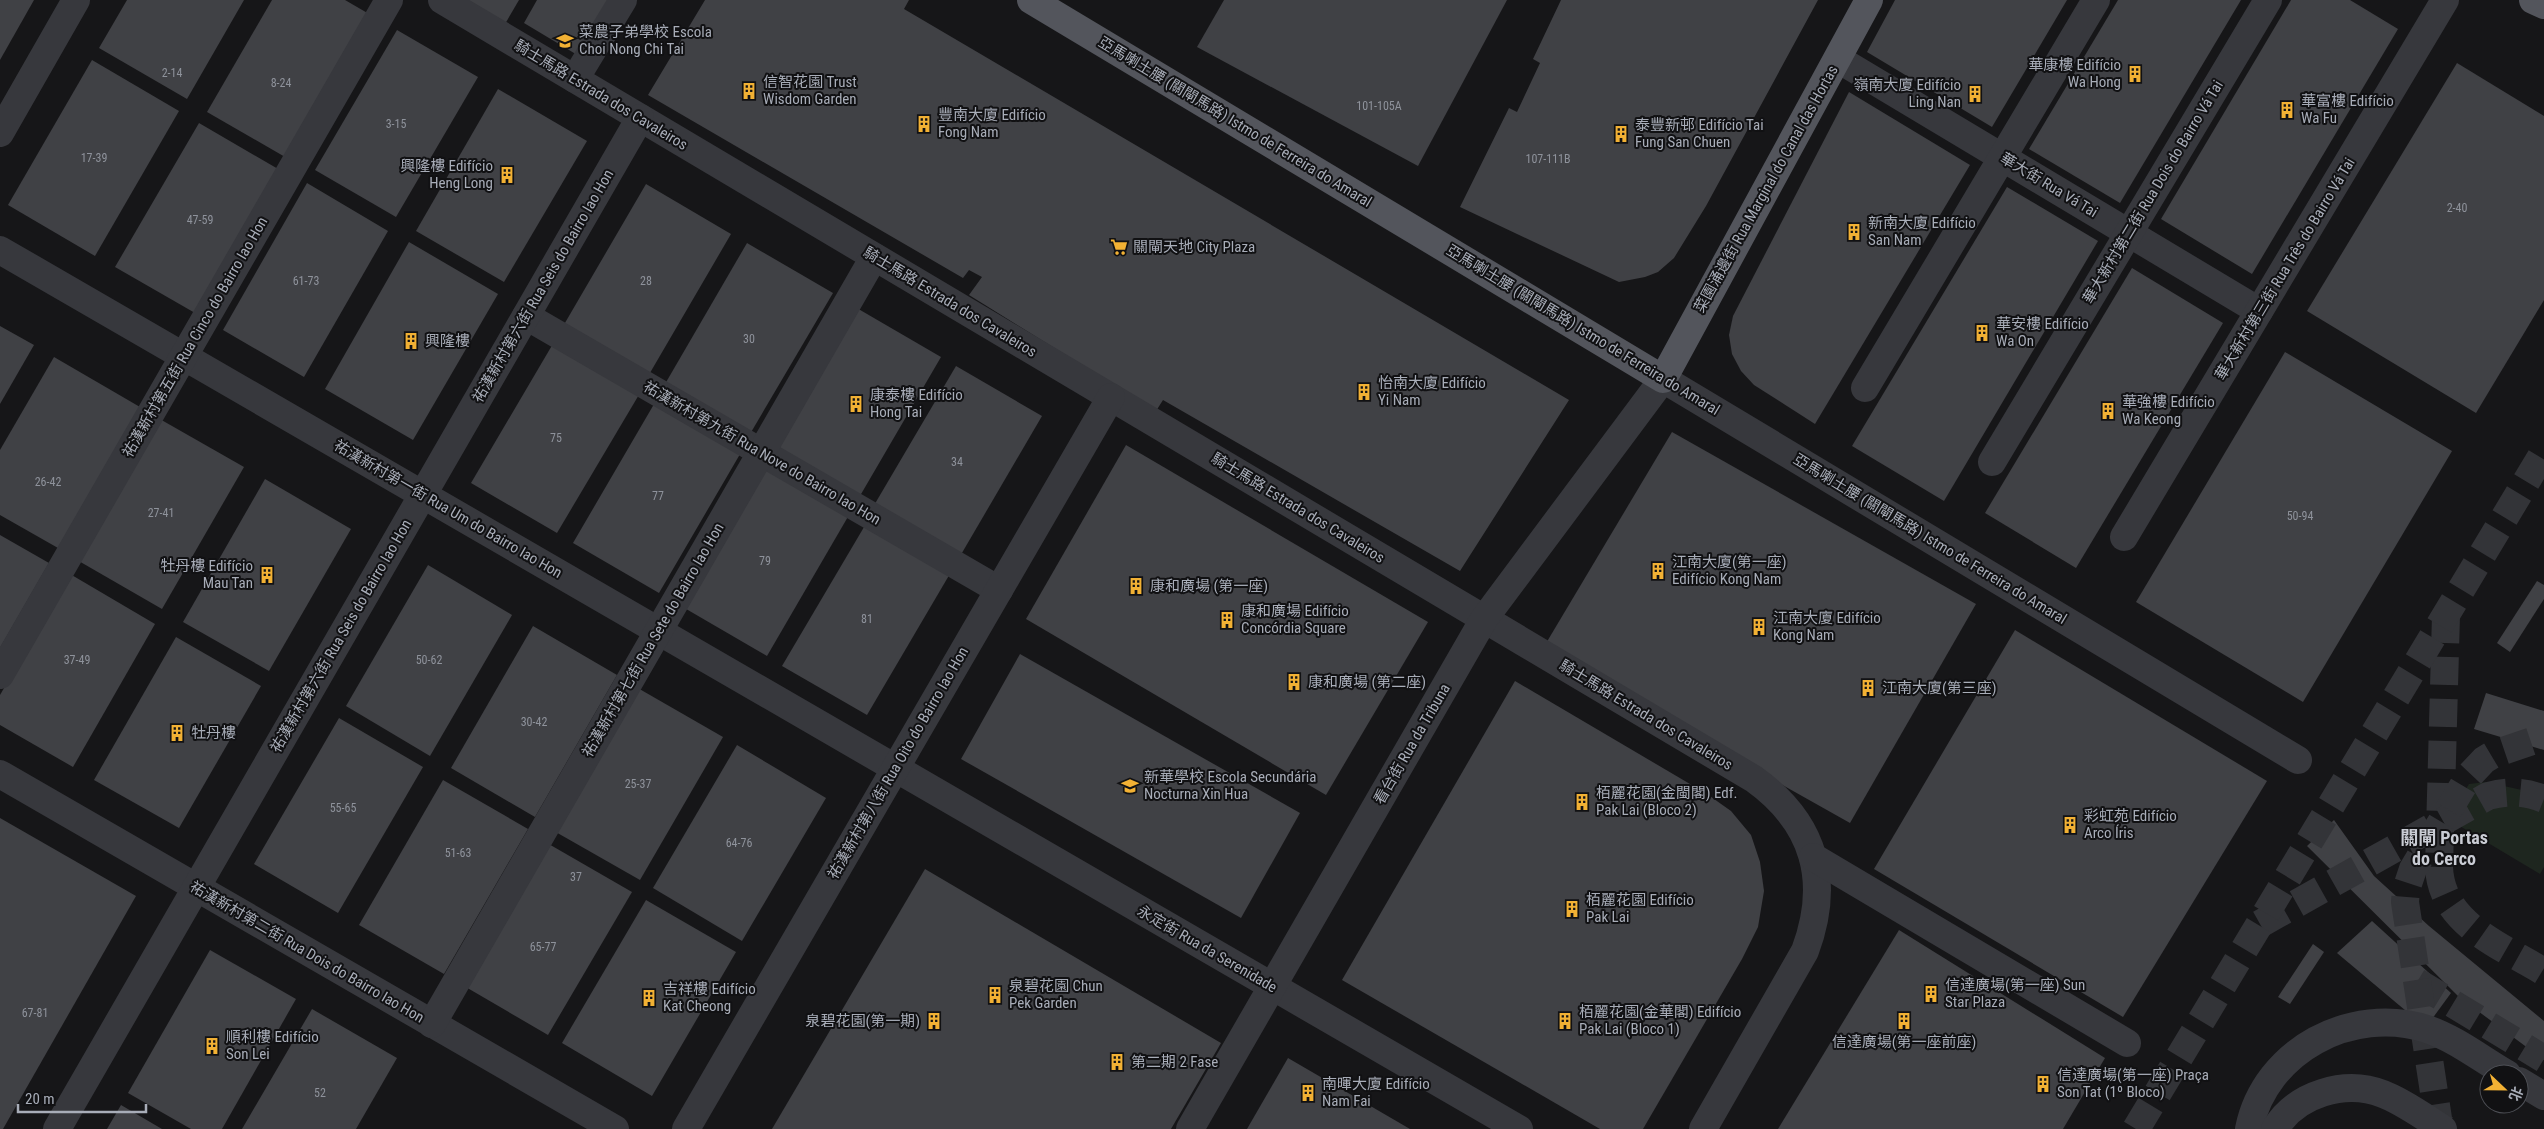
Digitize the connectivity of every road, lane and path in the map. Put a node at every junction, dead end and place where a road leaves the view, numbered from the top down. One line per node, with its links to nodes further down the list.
1 (76, 0): 15 (street)
2 (389, 0): 22 (street, 祐漢新村第五街 Rua Cinco do Bairro Iao Hon)
3 (442, 0): 13 (street, 騎士馬路 Estrada dos Cavaleiros)
4 (624, 0): 13 (street)
5 (1032, 0): 23 (main road, 亞馬喇土腰 (關閘馬路) Istmo de Ferreira do Amaral)
6 (1870, 0): 12 (main road, 菜園涌邊街 Rua Marginal do Canal das Hortas)
7 (2096, 0): 16 (street)
8 (2268, 0): 17 (street, 華大新村第二街 Rua Dois do Bairro Vá Tai)
9 (2445, 0): 20 (street, 華大新村第三街 Rua Três do Bairro Vá Tai)
10 (2533, 0): 11 (main road)
11 (2544, 5)
12 (1838, 59): 16 (street, 華大街 Rua Vá Tai); 23 (main road, 菜園涌邊街 Rua Marginal do Canal das Hortas)
13 (575, 79): 14 (street, 騎士馬路 Estrada dos Cavaleiros)
14 (640, 118): 19 (street, 騎士馬路 Estrada dos Cavaleiros); 21 (street, 祐漢新村第六街 Rua Seis do Bairro Iao Hon)
15 (0, 132)
16 (2002, 158): 17 (street, 華大街 Rua Vá Tai); 24 (street)
17 (2129, 233): 20 (street, 華大街 Rua Vá Tai); 27 (street, 華大新村第二街 Rua Dois do Bairro Vá Tai)
18 (0, 250): 22 (street, 祐漢新村第一街 Rua Um do Bairro Iao Hon)
19 (874, 257): 25 (street, 騎士馬路 Estrada dos Cavaleiros); 26 (street, 祐漢新村第七街 Rua Sete do Bairro Iao Hon)
20 (2259, 311): 29 (street, 華大新村第三街 Rua Três do Bairro Vá Tai)
21 (526, 316): 26 (street, 祐漢新村第九街 Rua Nove do Bairro Iao Hon); 28 (street, 祐漢新村第六街 Rua Seis do Bairro Iao Hon)
22 (184, 357): 28 (street, 祐漢新村第一街 Rua Um do Bairro Iao Hon); 33 (street, 祐漢新村第五街 Rua Cinco do Bairro Iao Hon)
23 (1663, 379): 31 (street, 看台街 Rua da Tribuna); 34 (street, 亞馬喇土腰 (關閘馬路) Istmo de Ferreira do Amaral)
24 (1865, 388)
25 (1111, 397): 30 (street, 祐漢新村第八街 Rua Oito do Bairro Iao Hon); 31 (street, 騎士馬路 Estrada dos Cavaleiros)
26 (761, 452): 30 (street, 祐漢新村第九街 Rua Nove do Bairro Iao Hon); 32 (street, 祐漢新村第七街 Rua Sete do Bairro Iao Hon)
27 (1992, 462)
28 (422, 494): 32 (street, 祐漢新村第一街 Rua Um do Bairro Iao Hon); 38 (street, 祐漢新村第六街 Rua Seis do Bairro Iao Hon)
29 (2124, 537)
30 (998, 590): 35 (street, 祐漢新村第八街 Rua Oito do Bairro Iao Hon)
31 (1484, 619): 37 (street, 騎士馬路 Estrada dos Cavaleiros); 39 (street, 看台街 Rua da Tribuna)
32 (658, 631): 35 (street, 祐漢新村第一街 Rua Um do Bairro Iao Hon); 40 (street, 祐漢新村第七街 Rua Sete do Bairro Iao Hon)
33 (0, 675)
34 (2298, 760)
35 (895, 768): 39 (street, 永定街 Rua da Serenidade); 47 (street, 祐漢新村第八街 Rua Oito do Bairro Iao Hon)
36 (0, 774): 38 (street, 祐漢新村第二街 Rua Dois do Bairro Iao Hon)
37 (1813, 857): 41 (street); 50 (street, 騎士馬路 Estrada dos Cavaleiros)
38 (197, 887): 40 (street, 祐漢新村第二街 Rua Dois do Bairro Iao Hon); 45 (street, 祐漢新村第六街 Rua Seis do Bairro Iao Hon)
39 (1273, 986): 48 (street, 看台街 Rua da Tribuna); 49 (street, 永定街 Rua da Serenidade)
40 (432, 1024): 46 (street, 祐漢新村第二街 Rua Dois do Bairro Iao Hon)
41 (2127, 1043)
42 (2490, 1064): 51 (street)
43 (2529, 1087): 44 (street)
44 (2544, 1096)
45 (57, 1129)
46 (615, 1129)
47 (686, 1129)
48 (1190, 1129)
49 (1519, 1129)
50 (1703, 1129)
51 (2249, 1129)
52 (2275, 1129): 53 (street)
53 (2443, 1129)

